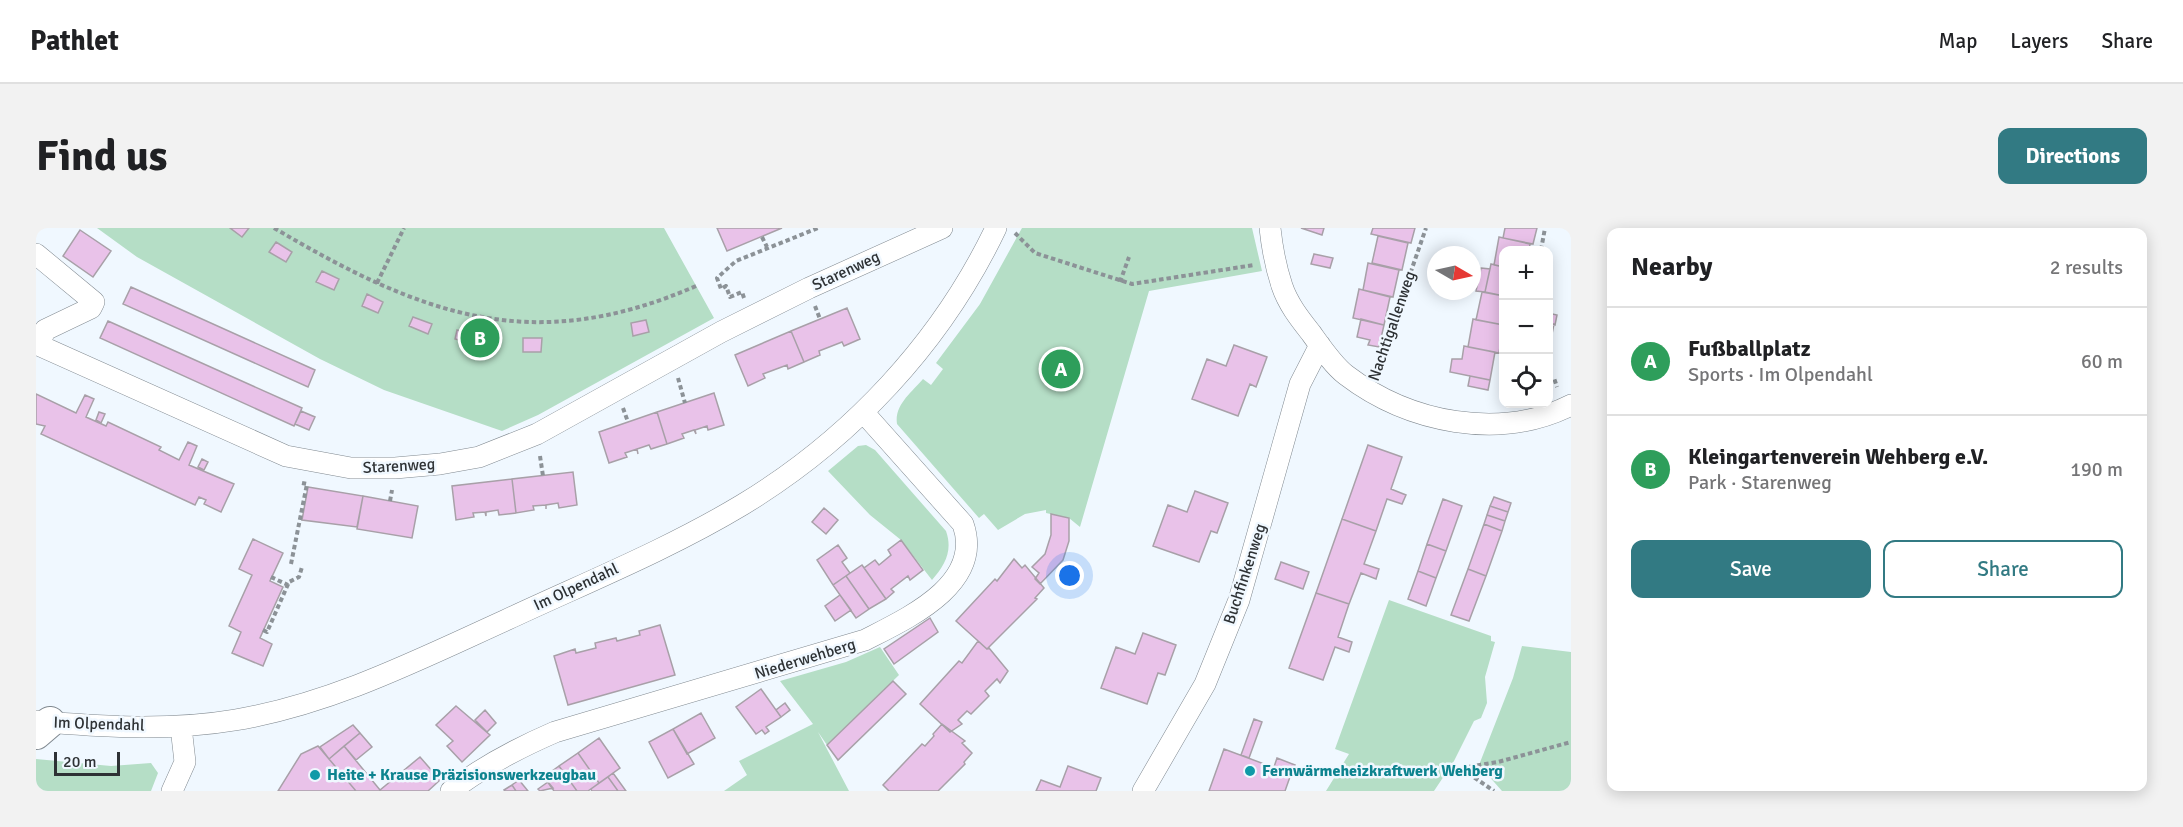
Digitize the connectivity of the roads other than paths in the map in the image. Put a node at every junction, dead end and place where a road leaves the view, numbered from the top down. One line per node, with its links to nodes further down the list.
1 (942, 228): 5 (street, Starenweg)
2 (1270, 228): 6 (street, Nachtigallenweg)
3 (997, 229): 8 (street, Im Olpendahl)
4 (36, 254): 5 (street)
5 (37, 345)
6 (1320, 345): 7 (street, Nachtigallenweg); 13 (street, Buchfinkenweg)
7 (1571, 405)
8 (864, 412): 10 (street, Im Olpendahl); 12 (street, Niederwehberg)
9 (41, 726): 10 (street, Im Olpendahl)
10 (181, 727): 11 (street)
11 (172, 791)
12 (452, 791)
13 (1143, 791)

